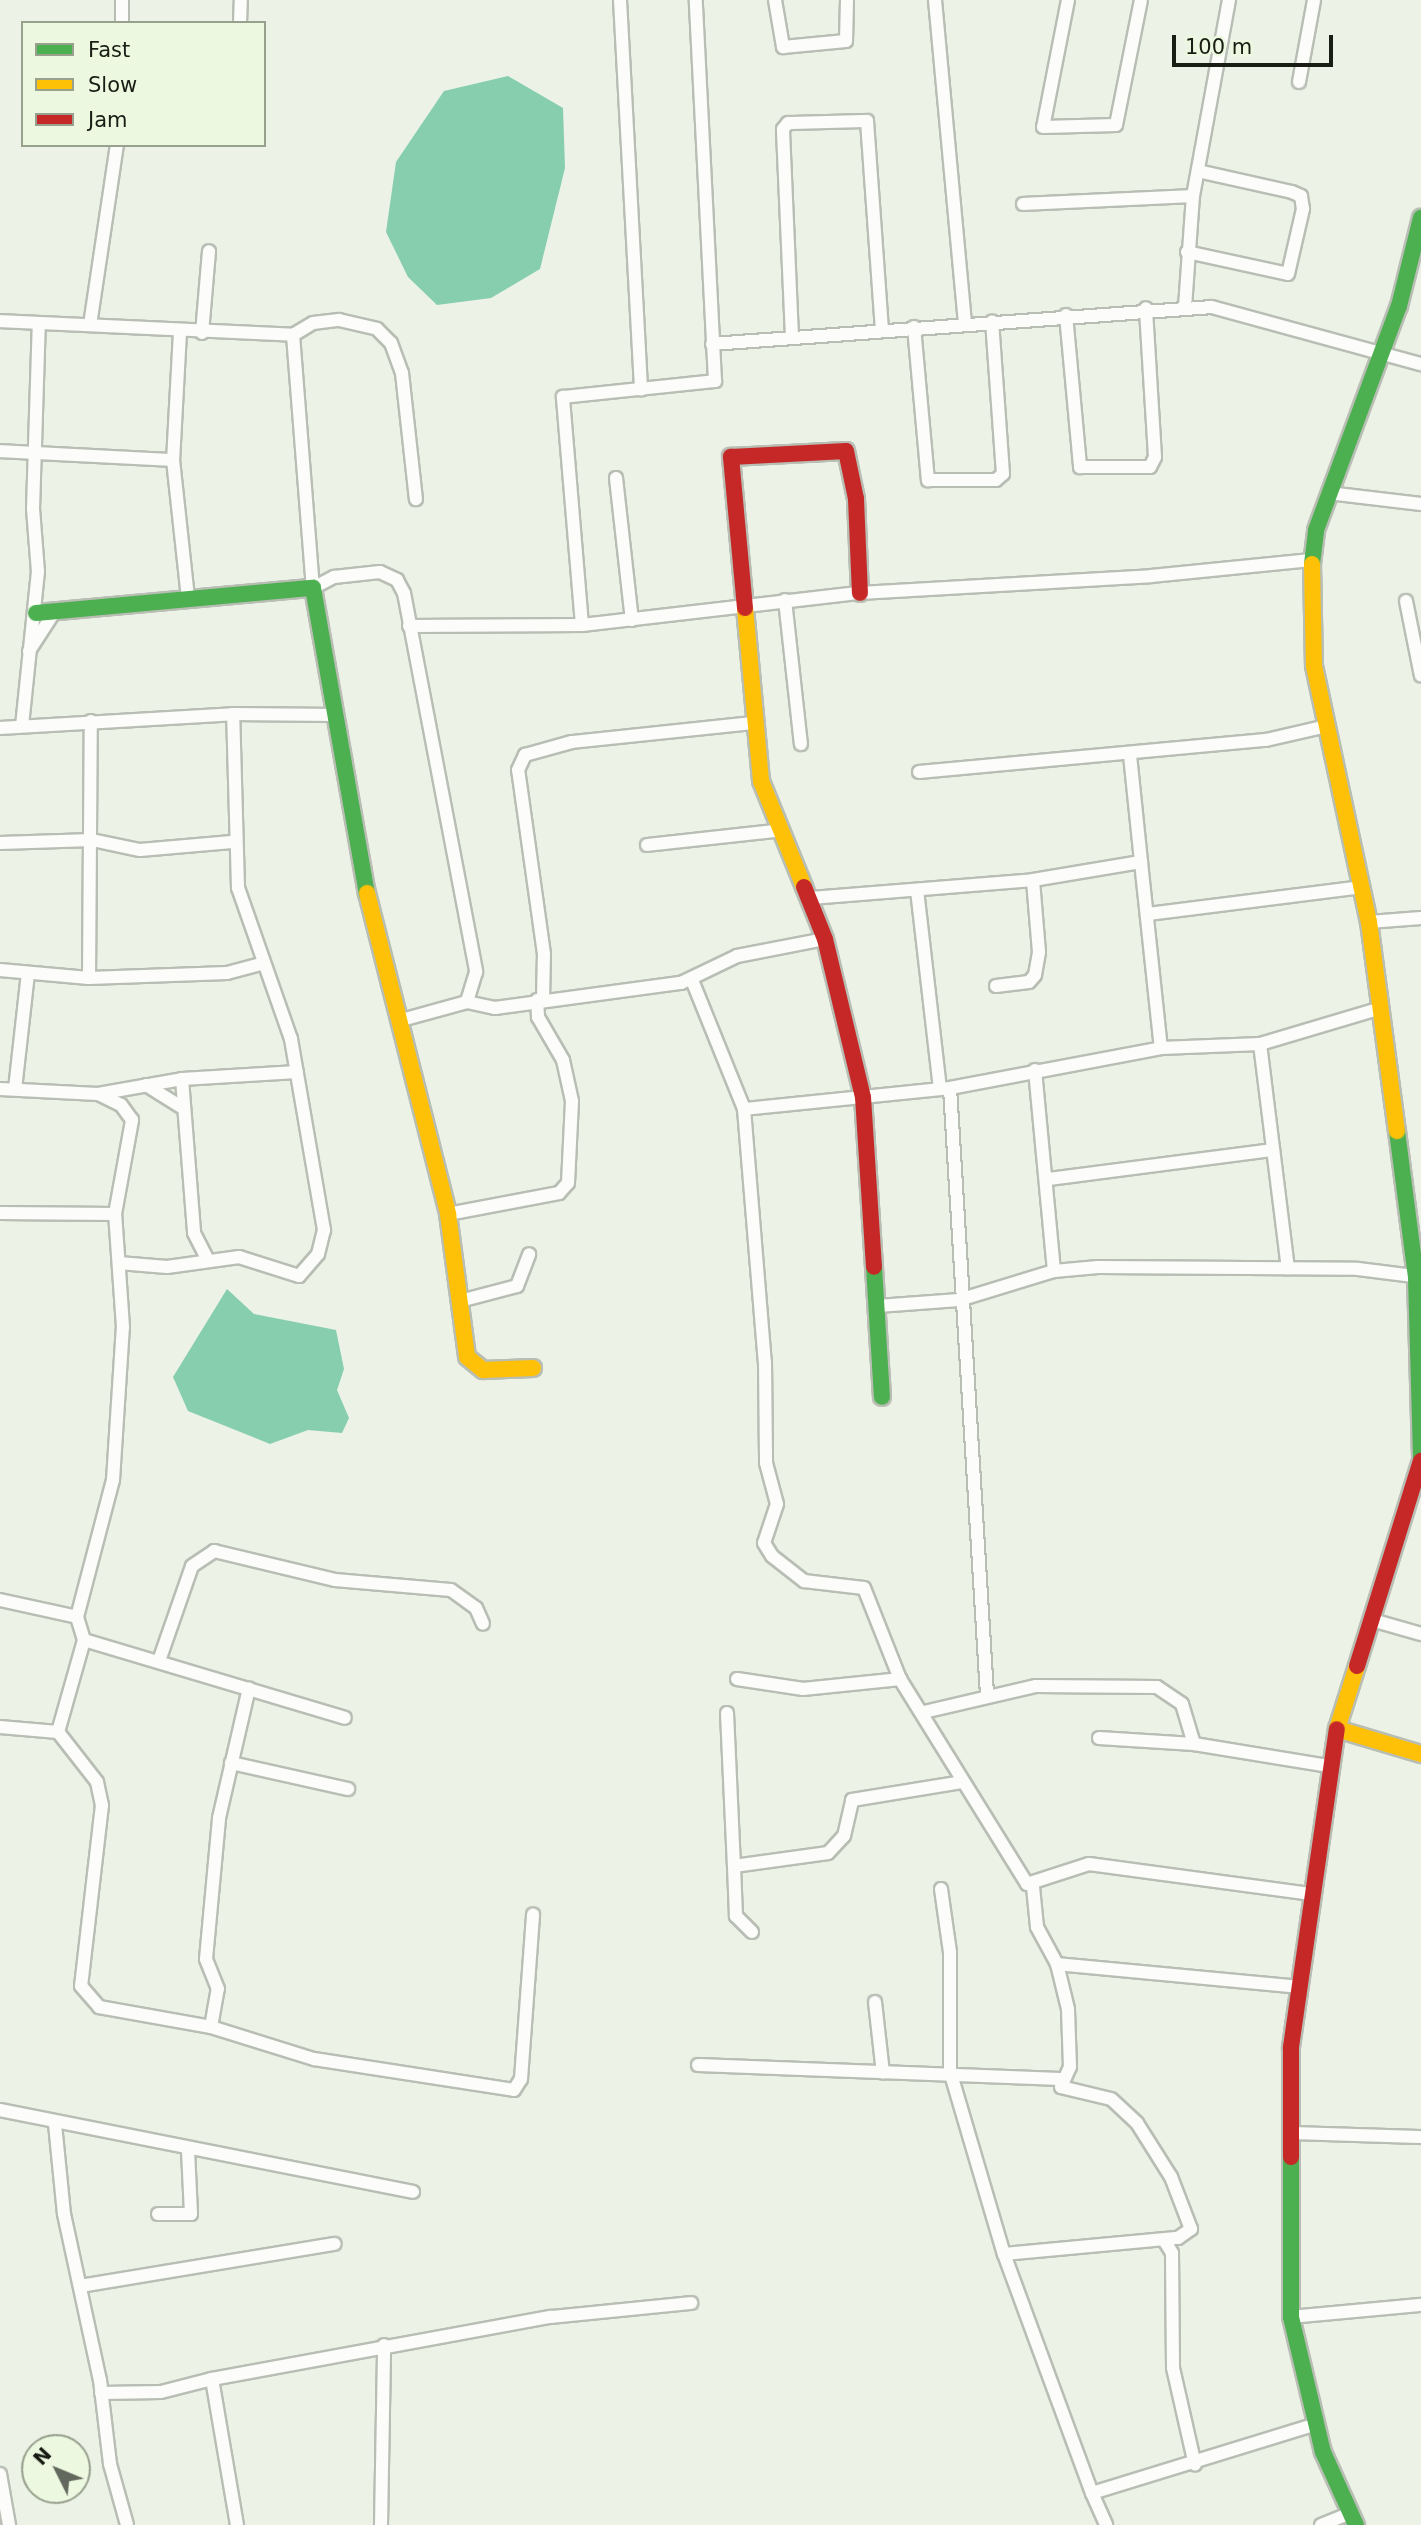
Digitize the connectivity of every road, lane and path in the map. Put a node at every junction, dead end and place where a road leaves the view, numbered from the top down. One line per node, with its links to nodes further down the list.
1 (122, 0): 12 (street)
2 (241, 0): 13 (street)
3 (620, 0): 39 (street)
4 (696, 0): 36 (street)
5 (775, 0): 6 (street)
6 (847, 0)
7 (935, 0): 28 (street)
8 (1068, 0): 9 (street)
9 (1141, 0)
10 (1229, 0): 16 (street)
11 (1314, 0): 14 (street)
12 (122, 21)
13 (240, 21)
14 (1299, 82)
15 (117, 147): 29 (street)
16 (1198, 171): 17 (street); 21 (street)
17 (1194, 196): 18 (street); 21 (street)
18 (1023, 204)
19 (1421, 218): 37 (street)
20 (209, 251): 33 (street)
21 (1187, 252): 22 (street)
22 (1185, 307): 23 (street); 37 (street)
23 (1146, 308): 24 (street); 24 (street)
24 (1066, 315): 26 (street)
25 (0, 321): 27 (street)
26 (992, 321): 28 (street); 30 (street)
27 (38, 323): 29 (street); 41 (street)
28 (965, 323): 30 (street)
29 (90, 325): 32 (street)
30 (914, 327): 31 (street)
31 (882, 328): 35 (street); 35 (street)
32 (180, 332): 33 (street); 42 (street)
33 (202, 333): 34 (street)
34 (293, 335): 45 (street); 48 (street)
35 (792, 337): 36 (street)
36 (712, 344): 39 (street)
37 (1380, 355): 38 (street); 44 (street)
38 (1421, 364)
39 (641, 389): 57 (street)
40 (0, 451): 41 (street)
41 (38, 453): 42 (street); 55 (street)
42 (173, 460): 50 (street)
43 (616, 478): 56 (street)
44 (1328, 494): 46 (street); 47 (street)
45 (416, 499)
46 (1421, 503)
47 (1311, 559): 49 (street); 67 (street)
48 (313, 588): 50 (street); 58 (street); 63 (street)
49 (860, 593): 51 (street); 53 (street)
50 (188, 599): 54 (street)
51 (785, 600): 53 (street); 69 (street)
52 (1406, 601): 60 (street)
53 (743, 603): 56 (street); 65 (street)
54 (55, 611): 55 (street); 59 (street)
55 (36, 613): 59 (street)
56 (632, 620): 57 (street)
57 (582, 625): 58 (street)
58 (410, 626): 93 (street)
59 (29, 651): 66 (street)
60 (1419, 654): 61 (street)
61 (1421, 676)
62 (233, 714): 63 (street); 64 (street); 74 (street)
63 (336, 715): 95 (street)
64 (91, 721): 66 (street); 73 (street)
65 (754, 723): 72 (street); 92 (street)
66 (22, 726): 68 (street)
67 (1327, 726): 70 (street); 79 (street)
68 (0, 728)
69 (801, 744)
70 (1130, 755): 71 (street); 77 (street)
71 (919, 772)
72 (782, 830): 76 (street); 81 (street)
73 (92, 840): 74 (street); 75 (street); 89 (street)
74 (232, 842): 86 (street)
75 (0, 843)
76 (647, 845)
77 (1141, 862): 78 (street); 82 (street)
78 (1032, 880): 80 (street); 91 (street)
79 (1362, 887): 82 (street); 84 (street)
80 (917, 890): 81 (street); 104 (street)
81 (811, 898): 85 (street)
82 (1149, 914): 97 (street)
83 (1421, 918): 84 (street)
84 (1369, 922): 94 (street)
85 (825, 939): 90 (street); 106 (street)
86 (261, 964): 89 (street); 99 (street)
87 (0, 970): 88 (street)
88 (28, 974): 89 (street); 103 (street)
89 (89, 978)
90 (692, 980): 92 (street); 108 (street)
91 (996, 986)
92 (540, 1000): 93 (street); 113 (street)
93 (467, 1002): 95 (street)
94 (1378, 1009): 96 (street); 119 (street)
95 (398, 1021): 113 (street)
96 (1260, 1044): 97 (street); 109 (street)
97 (1161, 1048): 98 (street)
98 (1035, 1070): 104 (street); 110 (street)
99 (297, 1072): 100 (street); 115 (street)
100 (182, 1079): 101 (street); 107 (street)
101 (146, 1085): 105 (street); 107 (street)
102 (0, 1088): 103 (street)
103 (15, 1089): 105 (street)
104 (945, 1089): 106 (street); 120 (street)
105 (99, 1094): 112 (street)
106 (863, 1097): 108 (street); 122 (street)
107 (180, 1105): 115 (street)
108 (744, 1109): 135 (street)
109 (1273, 1150): 110 (street); 117 (street)
110 (1049, 1179): 118 (street)
111 (0, 1213): 112 (street)
112 (115, 1214): 116 (street)
113 (449, 1214): 121 (street)
114 (529, 1254): 121 (street)
115 (206, 1259): 116 (street)
116 (119, 1263): 127 (street)
117 (1288, 1268): 118 (street); 119 (street)
118 (1054, 1271): 120 (street)
119 (1418, 1277): 125 (street)
120 (960, 1300): 122 (street); 137 (street)
121 (460, 1301): 123 (street)
122 (878, 1306): 124 (street)
123 (533, 1368)
124 (882, 1397)
125 (1421, 1461): 128 (street)
126 (0, 1600): 127 (street)
127 (77, 1617): 132 (street)
128 (1372, 1620): 131 (street); 142 (street)
129 (1421, 1623): 131 (street)
130 (483, 1624): 133 (street)
131 (1415, 1634)
132 (84, 1640): 133 (street); 143 (street)
133 (159, 1658): 136 (street)
134 (737, 1679): 135 (street)
135 (900, 1679): 138 (street)
136 (249, 1688): 140 (street); 147 (street)
137 (987, 1694): 138 (street); 145 (street)
138 (924, 1712): 149 (street)
139 (727, 1713): 151 (street)
140 (345, 1718)
141 (0, 1727): 143 (street)
142 (1337, 1730): 146 (street); 148 (street)
143 (58, 1732): 160 (street)
144 (1099, 1738): 145 (street)
145 (1194, 1744): 148 (street)
146 (1421, 1754)
147 (231, 1763): 150 (street); 160 (street)
148 (1329, 1766): 154 (street)
149 (962, 1782): 151 (street); 152 (street)
150 (348, 1789)
151 (734, 1866): 156 (street)
152 (1034, 1887): 154 (street); 157 (street)
153 (941, 1889): 162 (street)
154 (1312, 1894): 158 (street)
155 (533, 1914): 160 (street)
156 (752, 1932)
157 (1057, 1964): 158 (street); 164 (street)
158 (1300, 1987): 167 (street)
159 (875, 2002): 163 (street)
160 (211, 2027)
161 (698, 2065): 163 (street)
162 (950, 2071): 163 (street); 164 (street); 174 (street)
163 (883, 2073)
164 (1061, 2079): 172 (street)
165 (0, 2110): 166 (street)
166 (55, 2124): 169 (street); 175 (street)
167 (1292, 2133): 168 (street); 178 (street)
168 (1421, 2137)
169 (188, 2150): 170 (street); 171 (street)
170 (412, 2192)
171 (158, 2214)
172 (1164, 2240): 174 (street); 183 (street)
173 (335, 2244): 175 (street)
174 (1004, 2254): 185 (street)
175 (80, 2286): 181 (street)
176 (691, 2303): 179 (street)
177 (1421, 2305): 178 (street)
178 (1291, 2317): 182 (street)
179 (384, 2344): 180 (street); 190 (street)
180 (212, 2379): 181 (street); 189 (street)
181 (102, 2393): 188 (street)
182 (1316, 2424): 183 (street); 186 (street)
183 (1195, 2466): 185 (street)
184 (0, 2473): 187 (street)
185 (1092, 2493): 191 (street)
186 (1353, 2519): 192 (street)
187 (9, 2525)
188 (127, 2525)
189 (237, 2525)
190 (381, 2525)
191 (1107, 2525)
192 (1321, 2525)

